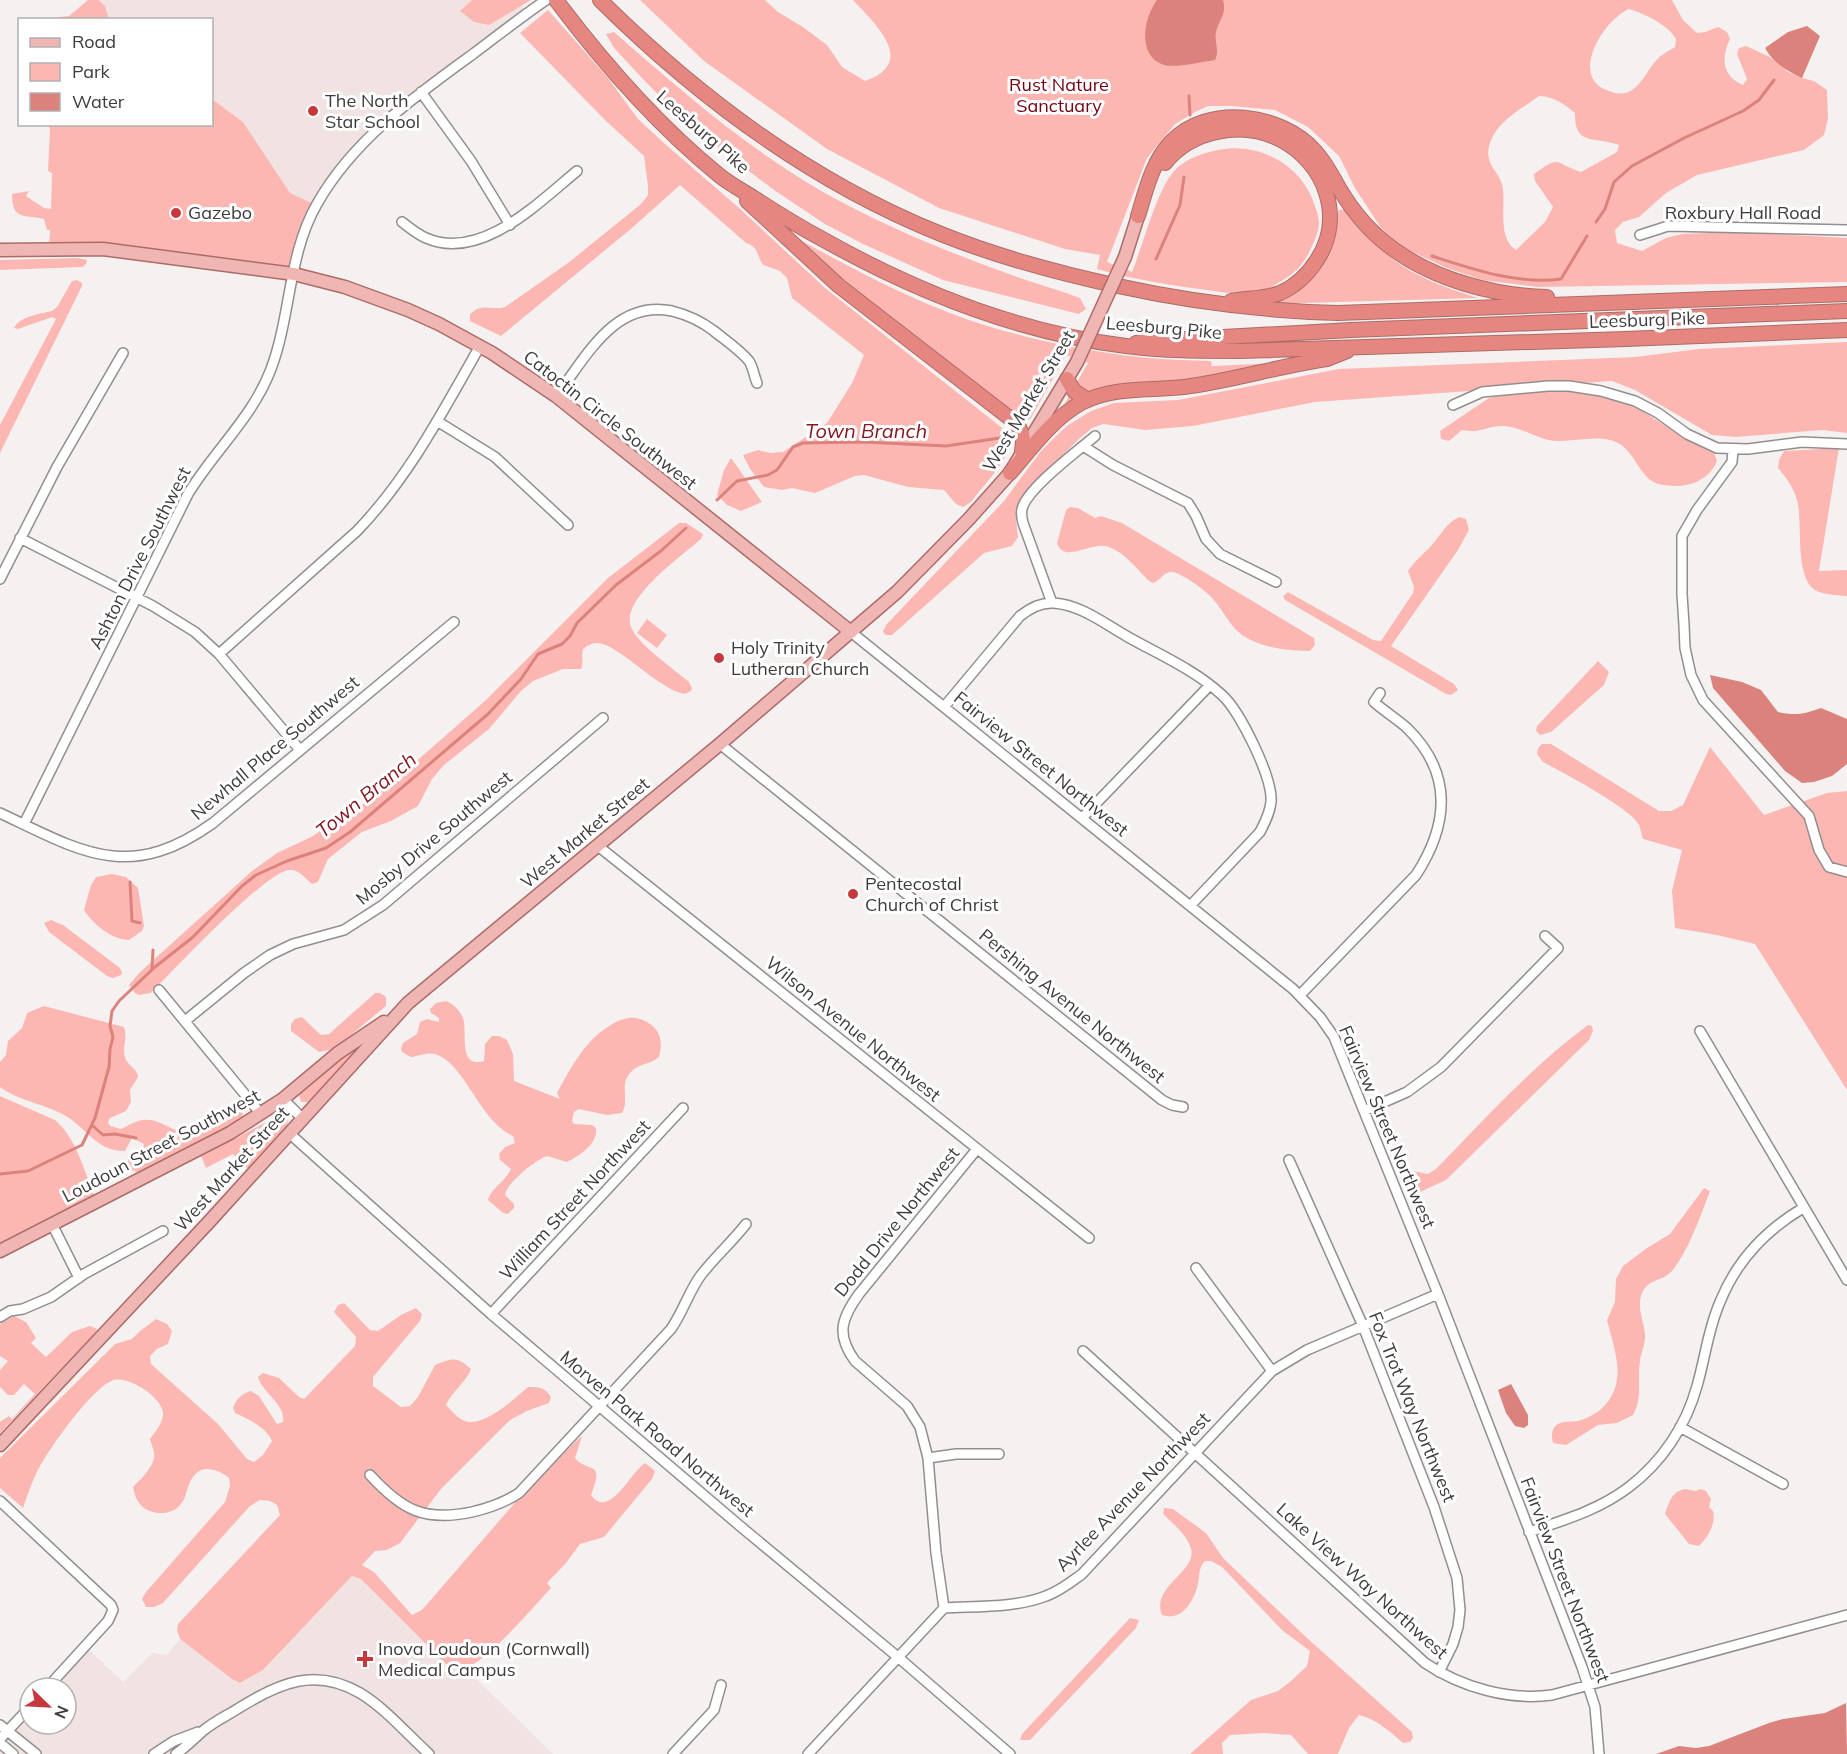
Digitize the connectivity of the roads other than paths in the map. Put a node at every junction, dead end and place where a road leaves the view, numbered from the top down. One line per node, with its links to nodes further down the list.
1 (546, 0): 4 (street, Ashton Drive Southwest)
2 (556, 0): 6 (highway, Leesburg Pike)
3 (600, 0): 16 (highway, Leesburg Pike)
4 (421, 92): 9 (street); 13 (street, Ashton Drive Southwest)
5 (577, 171): 9 (street)
6 (722, 177): 20 (highway, Leesburg Pike); 33 (highway)
7 (1138, 216): 15 (highway); 16 (highway); 23 (main road, West Market Street, bridge)
8 (402, 222): 9 (street)
9 (510, 225)
10 (1847, 230): 11 (street, Roxbury Hall Road)
11 (1640, 235)
12 (0, 250): 13 (main road, Catoctin Circle Southwest)
13 (294, 274): 19 (main road, Catoctin Circle Southwest); 39 (street, Ashton Drive Southwest)
14 (1847, 294): 15 (highway, Leesburg Pike)
15 (1708, 298): 16 (highway, Leesburg Pike)
16 (1209, 304)
17 (1847, 311): 20 (highway)
18 (1847, 330): 21 (highway, Leesburg Pike)
19 (480, 346): 25 (main road, Catoctin Circle Southwest); 28 (street)
20 (1125, 346): 21 (highway, Leesburg Pike)
21 (1359, 346): 26 (highway)
22 (123, 353): 36 (street)
23 (1067, 380): 26 (highway); 33 (main road, West Market Street)
24 (757, 383): 25 (street)
25 (556, 396): 42 (main road, Catoctin Circle Southwest)
26 (1088, 400): 34 (highway)
27 (1453, 405): 32 (street)
28 (437, 421): 35 (street); 43 (street)
29 (1095, 436): 31 (street)
30 (1847, 444): 32 (street)
31 (1083, 446): 38 (street); 40 (street)
32 (1732, 450): 54 (street)
33 (1022, 451): 34 (main road, West Market Street)
34 (1010, 473): 42 (main road, West Market Street)
35 (568, 525)
36 (20, 538): 37 (street); 39 (street)
37 (0, 579)
38 (1276, 582)
39 (136, 597): 43 (street); 52 (street, Ashton Drive Southwest)
40 (1052, 603): 44 (street); 46 (street)
41 (454, 622): 49 (street, Newhall Place Southwest)
42 (851, 632): 46 (street, Fairview Street Northwest); 48 (main road, West Market Street)
43 (219, 654): 49 (street)
44 (1210, 685): 51 (street); 55 (street)
45 (1380, 693): 58 (street)
46 (944, 707): 51 (street, Fairview Street Northwest)
47 (603, 718): 60 (street, Mosby Drive Southwest)
48 (720, 744): 53 (main road, West Market Street); 63 (street, Pershing Avenue Northwest)
49 (300, 750): 52 (street, Newhall Place Southwest)
50 (0, 813): 52 (street, Newhall Place Southwest)
51 (1082, 818): 55 (street, Fairview Street Northwest)
52 (24, 824)
53 (598, 846): 59 (main road, West Market Street); 69 (street, Wilson Avenue Northwest)
54 (1847, 872)
55 (1190, 906): 58 (street, Fairview Street Northwest)
56 (1545, 936): 65 (street)
57 (159, 990): 60 (street)
58 (1300, 995): 65 (street, Fairview Street Northwest)
59 (396, 1015): 62 (main road, Loudoun Street Southwest); 67 (main road, West Market Street)
60 (186, 1021): 66 (street)
61 (1700, 1031): 71 (street)
62 (283, 1100): 66 (main road, Loudoun Street Southwest); 67 (street)
63 (1183, 1107)
64 (682, 1108): 81 (street, William Street Northwest)
65 (1364, 1111): 80 (street, Fairview Street Northwest)
66 (261, 1114): 72 (main road, Loudoun Street Southwest)
67 (302, 1118): 68 (main road, West Market Street)
68 (289, 1132): 81 (street, Morven Park Road Northwest); 88 (main road, West Market Street)
69 (977, 1149): 75 (street, Wilson Avenue Northwest); 91 (street, Dodd Drive Northwest)
70 (1288, 1160): 83 (street, Fox Trot Way Northwest)
71 (1803, 1208): 79 (street); 87 (street)
72 (55, 1223): 76 (main road, Loudoun Street Southwest); 78 (street, Loudoun Street Southwest)
73 (746, 1224): 86 (street)
74 (163, 1231): 78 (street)
75 (1089, 1238)
76 (0, 1251)
77 (1196, 1268): 85 (street)
78 (81, 1276): 82 (street)
79 (1847, 1280)
80 (1438, 1294): 83 (street, Ayrlee Avenue Northwest); 95 (street, Fairview Street Northwest)
81 (491, 1314): 86 (street, Morven Park Road Northwest)
82 (0, 1317)
83 (1363, 1326): 85 (street, Ayrlee Avenue Northwest); 99 (street, Fox Trot Way Northwest)
84 (1083, 1351): 89 (street, Lake View Way Northwest)
85 (1272, 1371): 89 (street, Ayrlee Avenue Northwest)
86 (598, 1406): 92 (street); 98 (street, Morven Park Road Northwest)
87 (1680, 1427): 93 (street); 95 (street)
88 (0, 1445)
89 (1195, 1452): 96 (street, Ayrlee Avenue Northwest); 99 (street, Lake View Way Northwest)
90 (999, 1454): 91 (street)
91 (928, 1458): 96 (street, Dodd Drive Northwest)
92 (370, 1475)
93 (1783, 1484)
94 (0, 1502): 100 (street)
95 (1529, 1532): 102 (street, Fairview Street Northwest)
96 (944, 1608): 98 (street)
97 (1847, 1615): 102 (street, Lake View Way Northwest)
98 (899, 1658): 107 (street, Morven Park Road Northwest); 114 (street)
99 (1439, 1672): 102 (street, Lake View Way Northwest)
100 (59, 1676)
101 (721, 1685): 113 (street)
102 (1589, 1685): 115 (street, Fairview Street Northwest)
103 (18, 1717): 104 (street)
104 (4, 1728): 106 (street); 109 (street)
105 (206, 1728): 110 (street); 111 (street); 112 (street)
106 (0, 1741): 108 (street)
107 (1003, 1752)
108 (13, 1754)
109 (36, 1754)
110 (154, 1754)
111 (176, 1754)
112 (429, 1754)
113 (673, 1754)
114 (808, 1754)
115 (1599, 1754)

